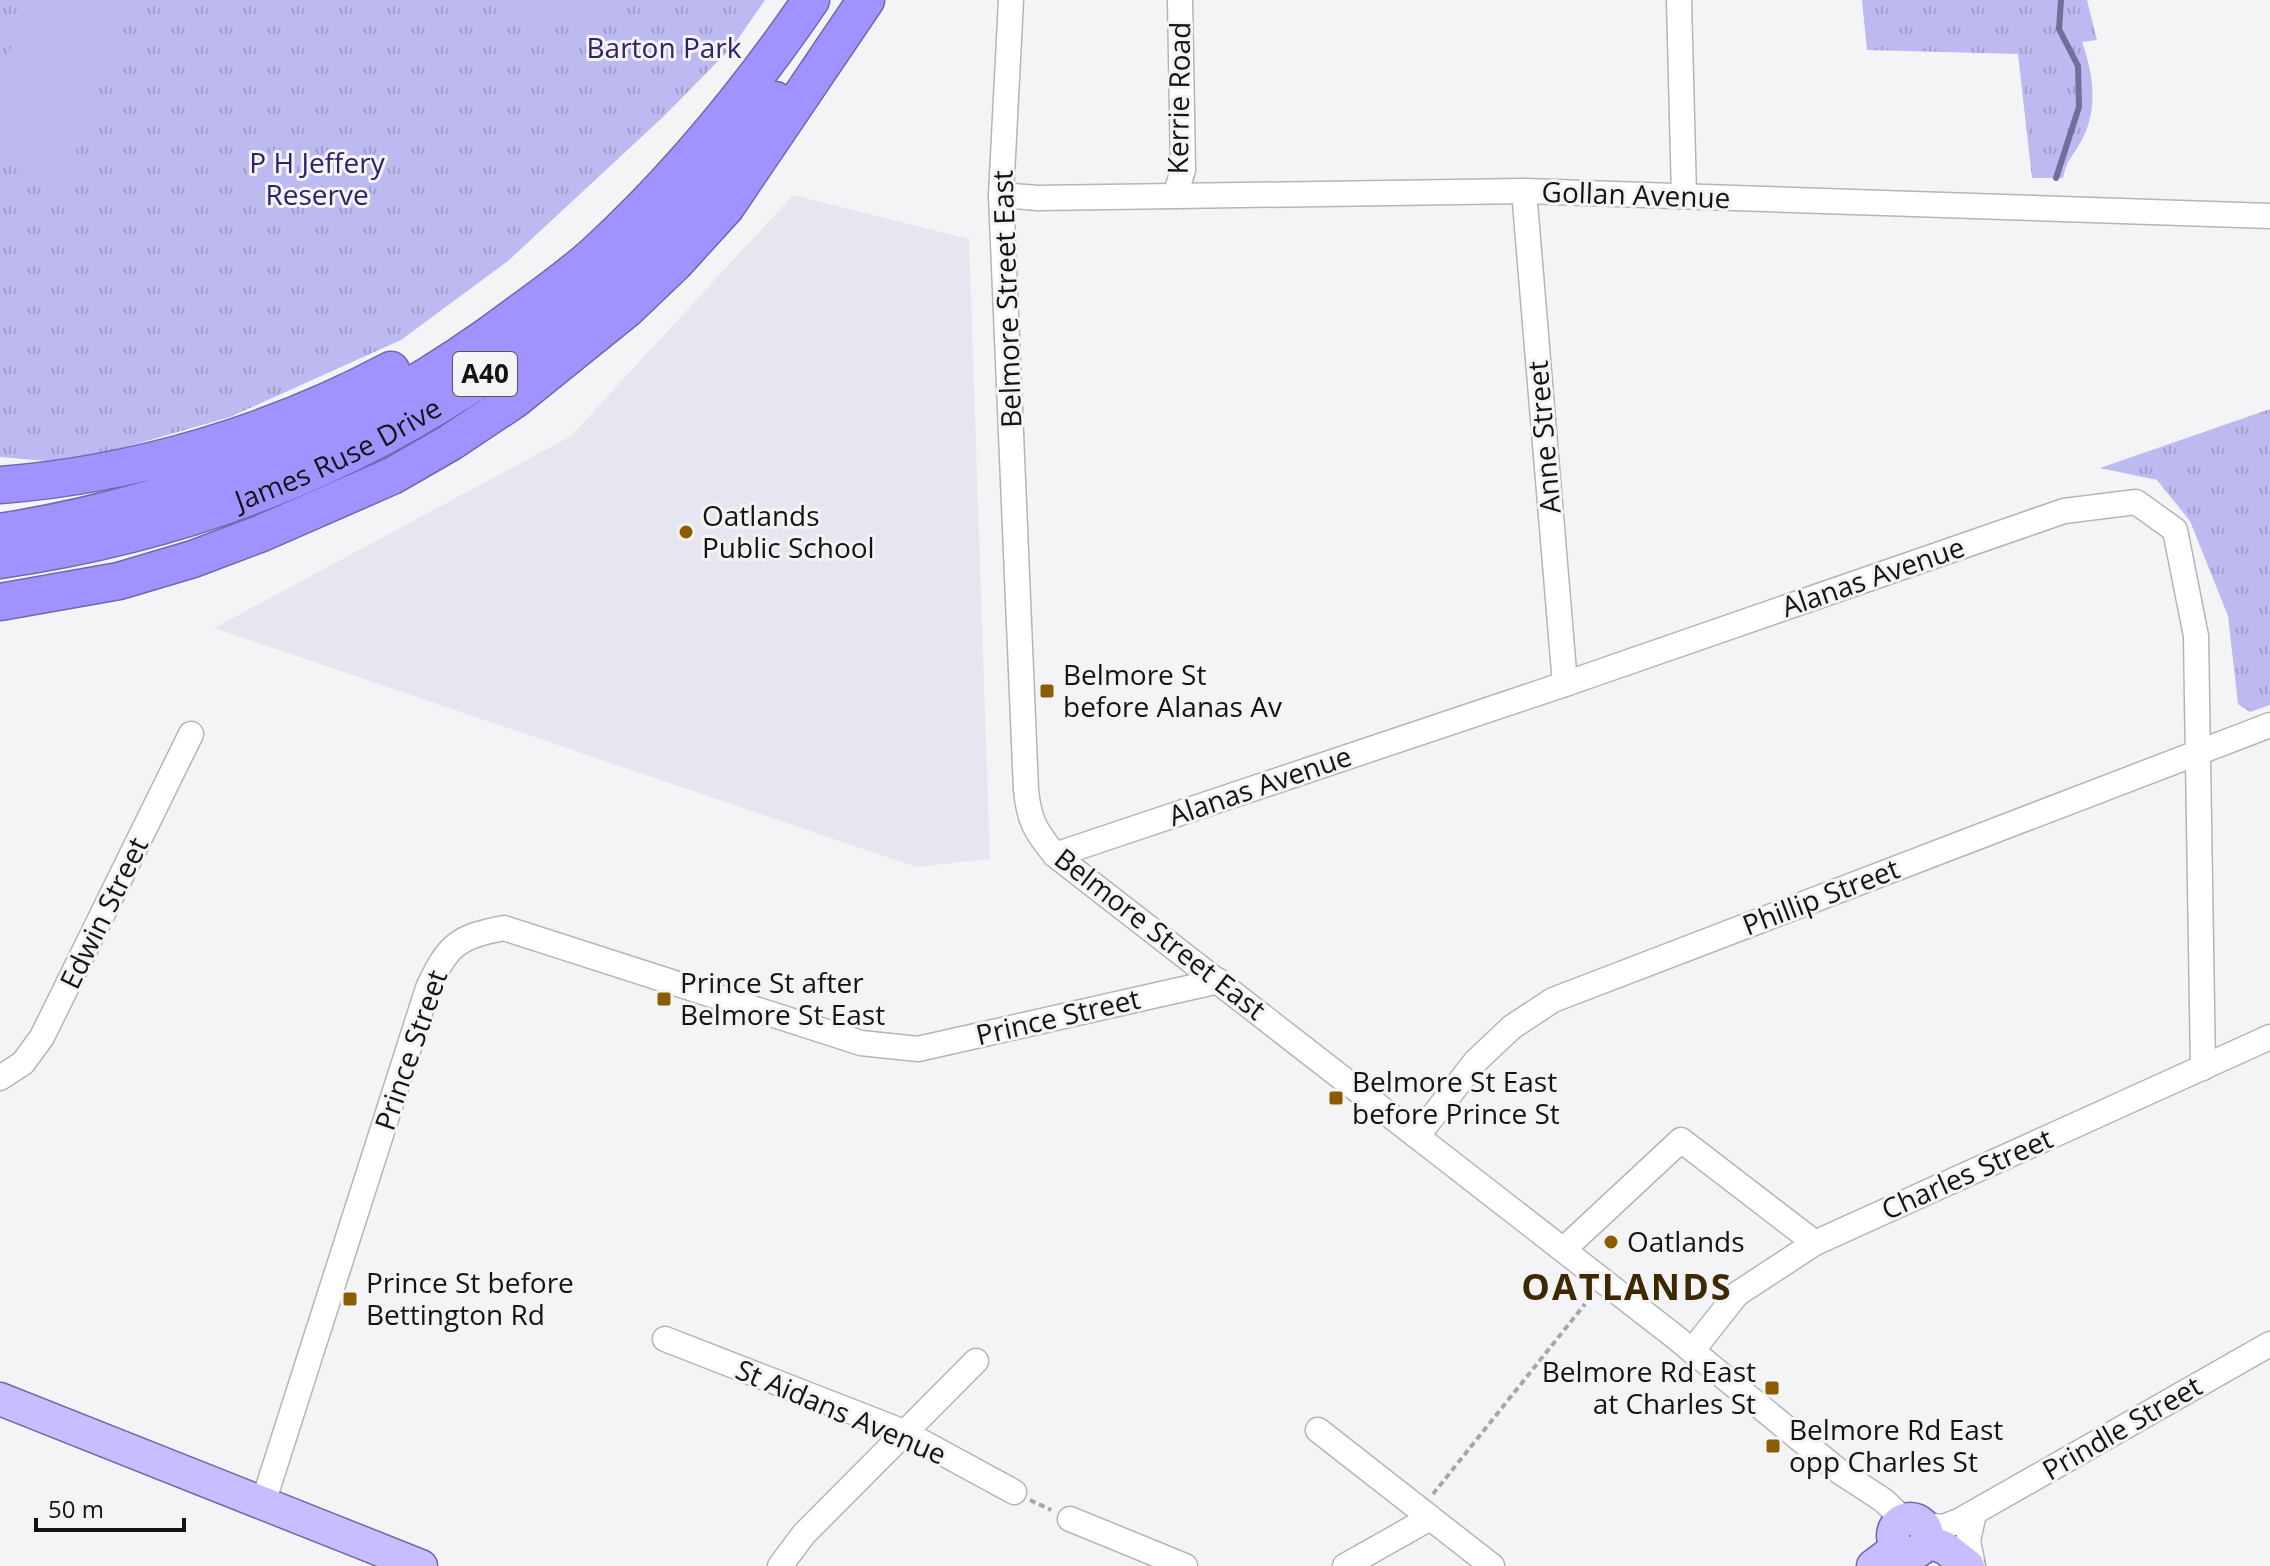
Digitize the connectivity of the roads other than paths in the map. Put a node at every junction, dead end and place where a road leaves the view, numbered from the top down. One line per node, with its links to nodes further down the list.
1 (811, 0): 7 (highway, James Ruse Drive / A40)
2 (845, 0): 15 (highway, James Ruse Drive / A40)
3 (866, 0): 16 (highway)
4 (1011, 0): 9 (street, Belmore Street East)
5 (1180, 0): 10 (street, Kerrie Road)
6 (1679, 0): 11 (street)
7 (754, 81): 13 (highway); 14 (highway, James Ruse Drive / A40)
8 (1524, 191): 10 (street, Gollan Avenue); 11 (street, Gollan Avenue); 17 (street, Anne Street)
9 (1001, 195): 10 (street, Gollan Avenue); 21 (street, Belmore Street East)
10 (1175, 196)
11 (1684, 196): 12 (street, Gollan Avenue)
12 (2270, 216)
13 (0, 485)
14 (0, 532)
15 (0, 560)
16 (0, 602)
17 (1565, 684): 20 (street, Alanas Avenue); 21 (street, Alanas Avenue)
18 (2270, 725): 20 (street, Phillip Street)
19 (191, 734): 25 (street, Edwin Street)
20 (2199, 753): 24 (street, Alanas Avenue); 26 (street, Phillip Street)
21 (1055, 855): 22 (street, Belmore Street East)
22 (1219, 981): 26 (street, Belmore Street East); 37 (street, Prince Street)
23 (2270, 1037): 24 (street, Charles Street)
24 (2203, 1068): 27 (street, Charles Street)
25 (0, 1078)
26 (1418, 1135): 28 (street, Belmore Street East)
27 (1815, 1243): 28 (street); 31 (street, Charles Street)
28 (1564, 1249): 31 (street, Belmore Street East)
29 (665, 1339): 35 (street, St Aidans Avenue)
30 (2270, 1344): 39 (street, Prindle Street)
31 (1692, 1351): 41 (street, Belmore Street East)
32 (976, 1361): 35 (street)
33 (0, 1399): 37 (main road)
34 (1318, 1430): 38 (street)
35 (904, 1432): 36 (street, St Aidans Avenue); 43 (street)
36 (1014, 1492)
37 (263, 1503): 42 (main road)
38 (1432, 1506): 45 (street); 46 (street)
39 (1974, 1513): 41 (street, Prindle Street); 47 (street)
40 (1070, 1519): 44 (street)
41 (1905, 1540): 47 (main road)
42 (421, 1566)
43 (780, 1566)
44 (1185, 1566)
45 (1345, 1566)
46 (1492, 1566)
47 (1971, 1566)

